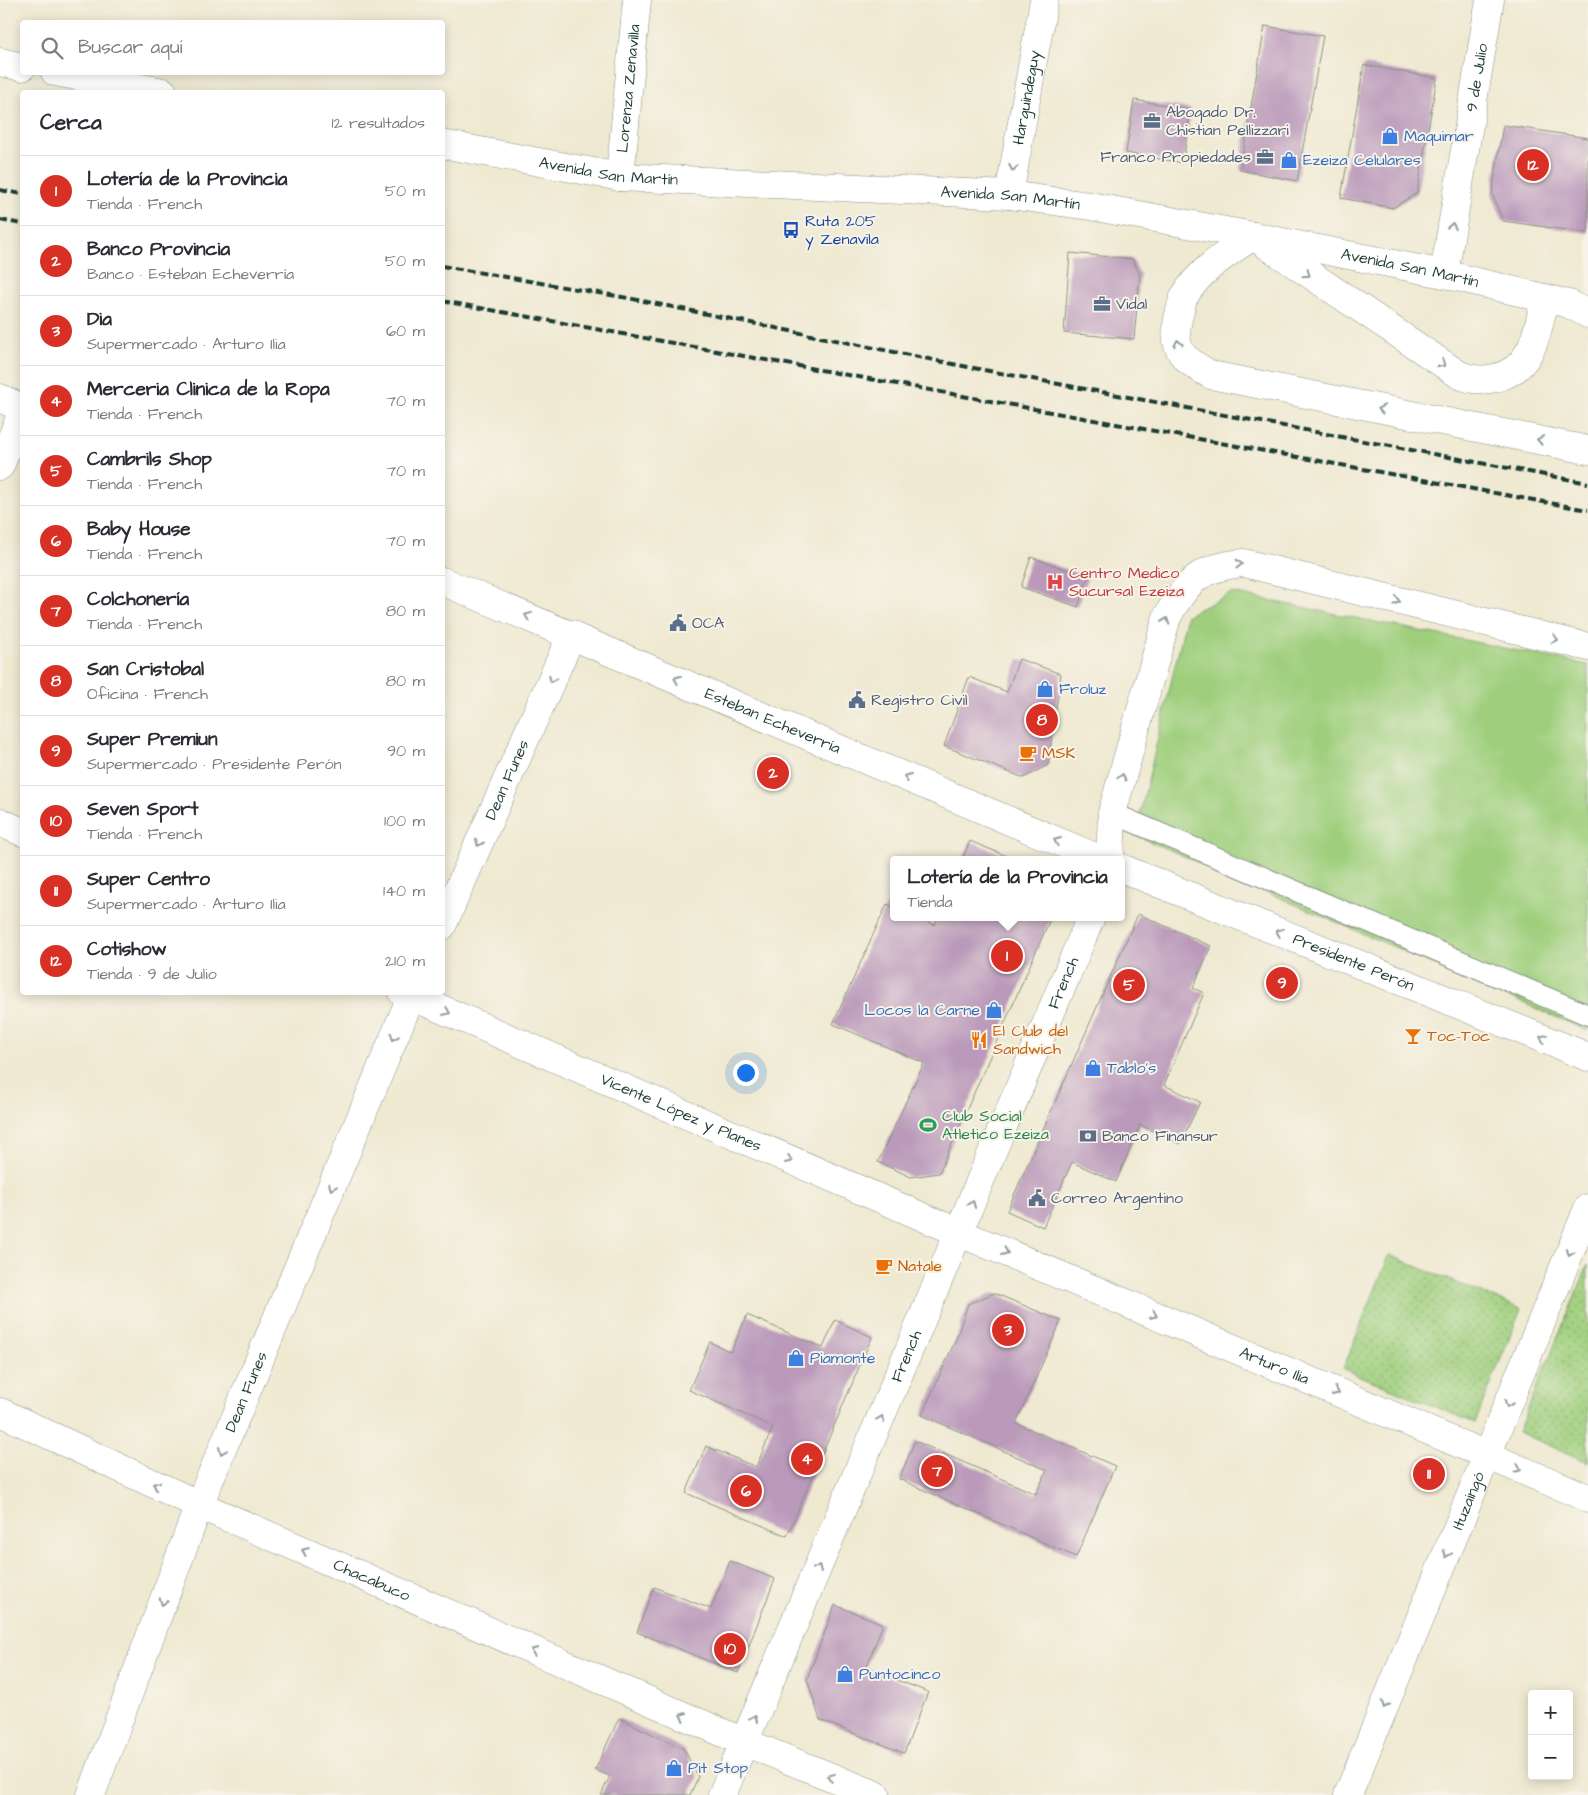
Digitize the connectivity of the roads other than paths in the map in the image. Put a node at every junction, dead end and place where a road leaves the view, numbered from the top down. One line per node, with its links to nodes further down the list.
1 (637, 0): 9 (street, Lorenza Zenavilla)
2 (1044, 0): 10 (street, Harguindeguy, one-way to 10)
3 (1490, 0): 12 (street, 9 de Julio, one-way to 3)
4 (0, 62): 5 (street)
5 (20, 66)
6 (71, 75): 7 (street)
7 (152, 90)
8 (445, 145): 9 (street, Avenida San Martín)
9 (620, 177): 10 (street, Avenida San Martín)
10 (1009, 195): 11 (street, Avenida San Martín)
11 (1253, 236): 12 (street, Avenida San Martín); 13 (street, one-way to 13); 18 (street, one-way to 11)
12 (1444, 274): 13 (street, Avenida San Martín)
13 (1546, 298): 14 (street, Avenida San Martín)
14 (1583, 308)
15 (0, 398): 16 (street)
16 (20, 407)
17 (20, 418): 19 (street)
18 (1588, 450)
19 (0, 466)
20 (445, 582): 21 (street, Esteban Echeverría, one-way to 20)
21 (572, 634): 26 (street, Esteban Echeverría, one-way to 21); 29 (street, Dean Funes, one-way to 29)
22 (1588, 647): 23 (street, one-way to 22)
23 (1112, 813): 27 (street); 33 (lane)
24 (0, 822): 25 (street)
25 (20, 831)
26 (1093, 856)
27 (1110, 856)
28 (1125, 870): 34 (street, Presidente Perón, one-way to 28)
29 (445, 919)
30 (1089, 921): 36 (street, French, one-way to 30)
31 (409, 995): 40 (street, Dean Funes, one-way to 40)
32 (411, 995): 36 (street, Vicente López y Planes, one-way to 36)
33 (1588, 1015)
34 (1588, 1057)
35 (1588, 1208): 38 (street, Ituzaingó, one-way to 38)
36 (960, 1233): 38 (street, Arturo Ilia, one-way to 38); 41 (street, French, one-way to 36)
37 (0, 1412): 40 (street, Chacabuco, one-way to 37)
38 (1487, 1456): 39 (street, Arturo Ilia, one-way to 39); 45 (street, Ituzaingó, one-way to 45)
39 (1588, 1498)
40 (199, 1505): 41 (street, Chacabuco, one-way to 40); 42 (street, Dean Funes, one-way to 42)
41 (744, 1742): 43 (street, French); 44 (street, Chacabuco, one-way to 41)
42 (91, 1795)
43 (722, 1795)
44 (876, 1795)
45 (1348, 1795)

